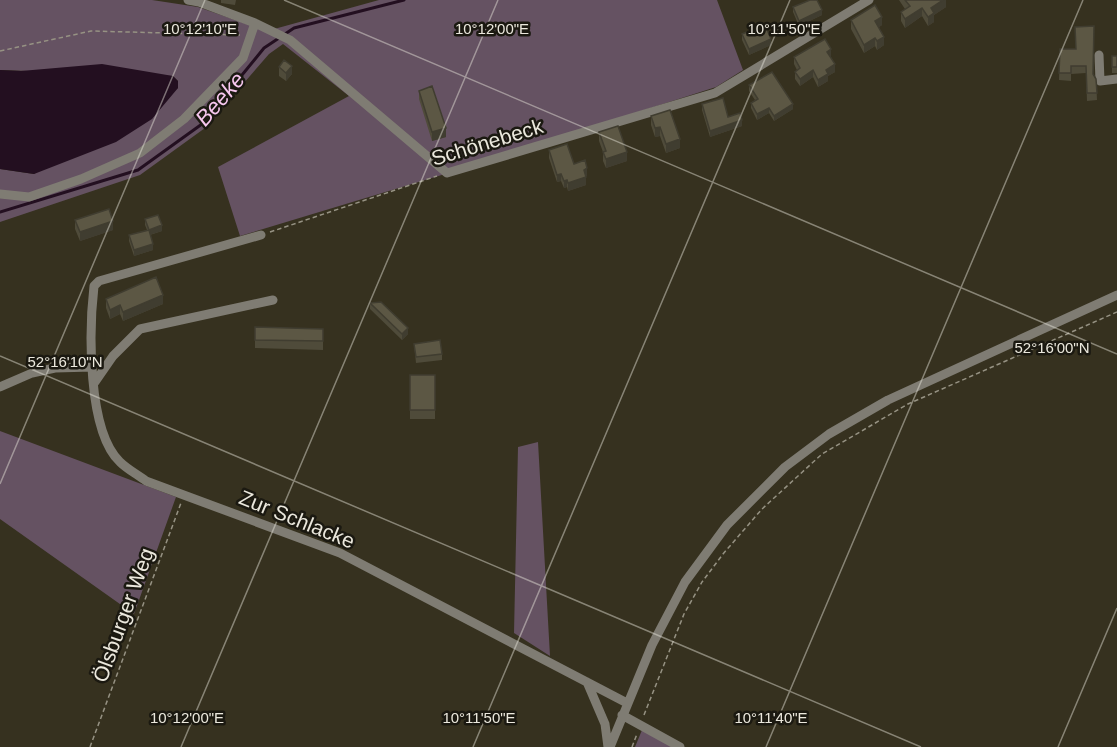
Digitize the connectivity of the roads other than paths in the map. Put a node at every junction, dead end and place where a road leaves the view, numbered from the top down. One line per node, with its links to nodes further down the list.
1 (188, 0): 3 (street)
2 (869, 0): 3 (street, Schönebeck)
3 (255, 23): 6 (street)
4 (1099, 55): 5 (street)
5 (1117, 79)
6 (0, 194)
7 (261, 235): 10 (street, Zur Schlacke)
8 (1117, 296): 14 (street)
9 (273, 300): 11 (street)
10 (92, 367): 11 (street, Zur Schlacke); 12 (street)
11 (95, 382): 13 (street, Zur Schlacke)
12 (0, 387)
13 (587, 682): 14 (street, Zur Schlacke); 16 (street)
14 (627, 703): 15 (street)
15 (622, 715): 16 (street); 17 (street)
16 (609, 747)
17 (680, 747)

